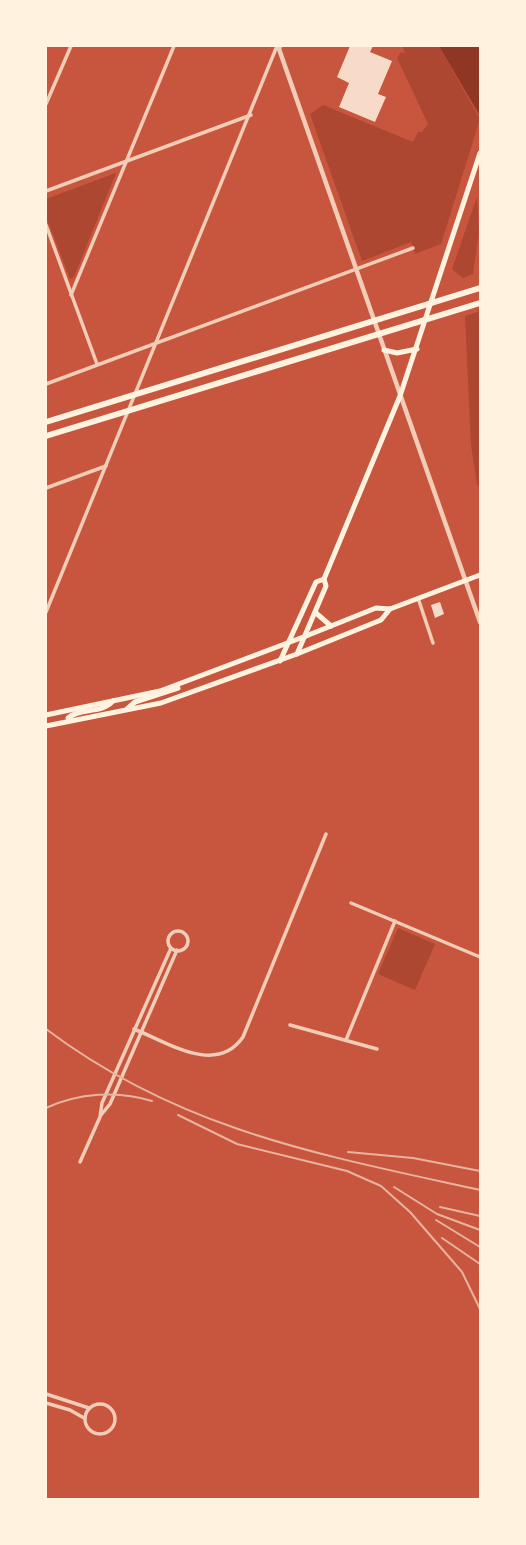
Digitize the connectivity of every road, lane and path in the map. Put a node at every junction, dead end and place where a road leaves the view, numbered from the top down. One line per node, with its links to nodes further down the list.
1 (71, 46): 4 (street)
2 (174, 46): 7 (street)
3 (279, 47): 5 (street); 11 (street)
4 (46, 104)
5 (251, 115): 7 (street); 15 (street)
6 (481, 153): 16 (main road)
7 (126, 162): 8 (street); 13 (street)
8 (46, 191)
9 (46, 225): 13 (street)
10 (413, 248): 11 (street)
11 (355, 269): 15 (street); 17 (street)
12 (481, 288): 21 (highway)
13 (71, 295): 18 (street)
14 (481, 303): 22 (highway)
15 (157, 343): 18 (street); 23 (street)
16 (416, 349): 17 (main road); 20 (main road)
17 (384, 350): 20 (street)
18 (97, 365): 19 (street)
19 (46, 384)
20 (400, 396): 26 (main road); 27 (street)
21 (46, 422)
22 (46, 436)
23 (106, 466): 24 (street); 30 (street)
24 (46, 488)
25 (481, 575): 27 (main road)
26 (324, 579): 31 (main road); 35 (main road)
27 (466, 580): 28 (main road); 32 (street)
28 (418, 598): 29 (main road); 36 (street)
29 (390, 608): 33 (main road); 37 (main road)
30 (46, 612)
31 (316, 613): 33 (main road); 34 (main road)
32 (481, 622)
33 (331, 626): 34 (main road)
34 (306, 636): 35 (main road); 37 (main road)
35 (290, 642): 38 (main road); 39 (main road)
36 (433, 643)
37 (297, 654): 38 (main road)
38 (280, 661): 41 (main road)
39 (183, 683): 40 (main road); 41 (main road)
40 (114, 700): 42 (main road); 43 (main road)
41 (127, 709): 43 (main road)
42 (46, 715)
43 (66, 720): 44 (main road)
44 (46, 726)
45 (326, 834): 53 (street)
46 (351, 903): 47 (street)
47 (395, 921): 50 (street); 54 (street)
48 (172, 948): 49 (street); 49 (street); 52 (street)
49 (177, 950): 53 (street)
50 (481, 957)
51 (290, 1026): 54 (street)
52 (134, 1029): 53 (street); 56 (street)
53 (140, 1031): 56 (street)
54 (346, 1040): 55 (street)
55 (377, 1049)
56 (100, 1117): 57 (street)
57 (80, 1162)
58 (46, 1394): 60 (street)
59 (46, 1402): 61 (street)
60 (89, 1408): 61 (street); 61 (street)
61 (84, 1418)

